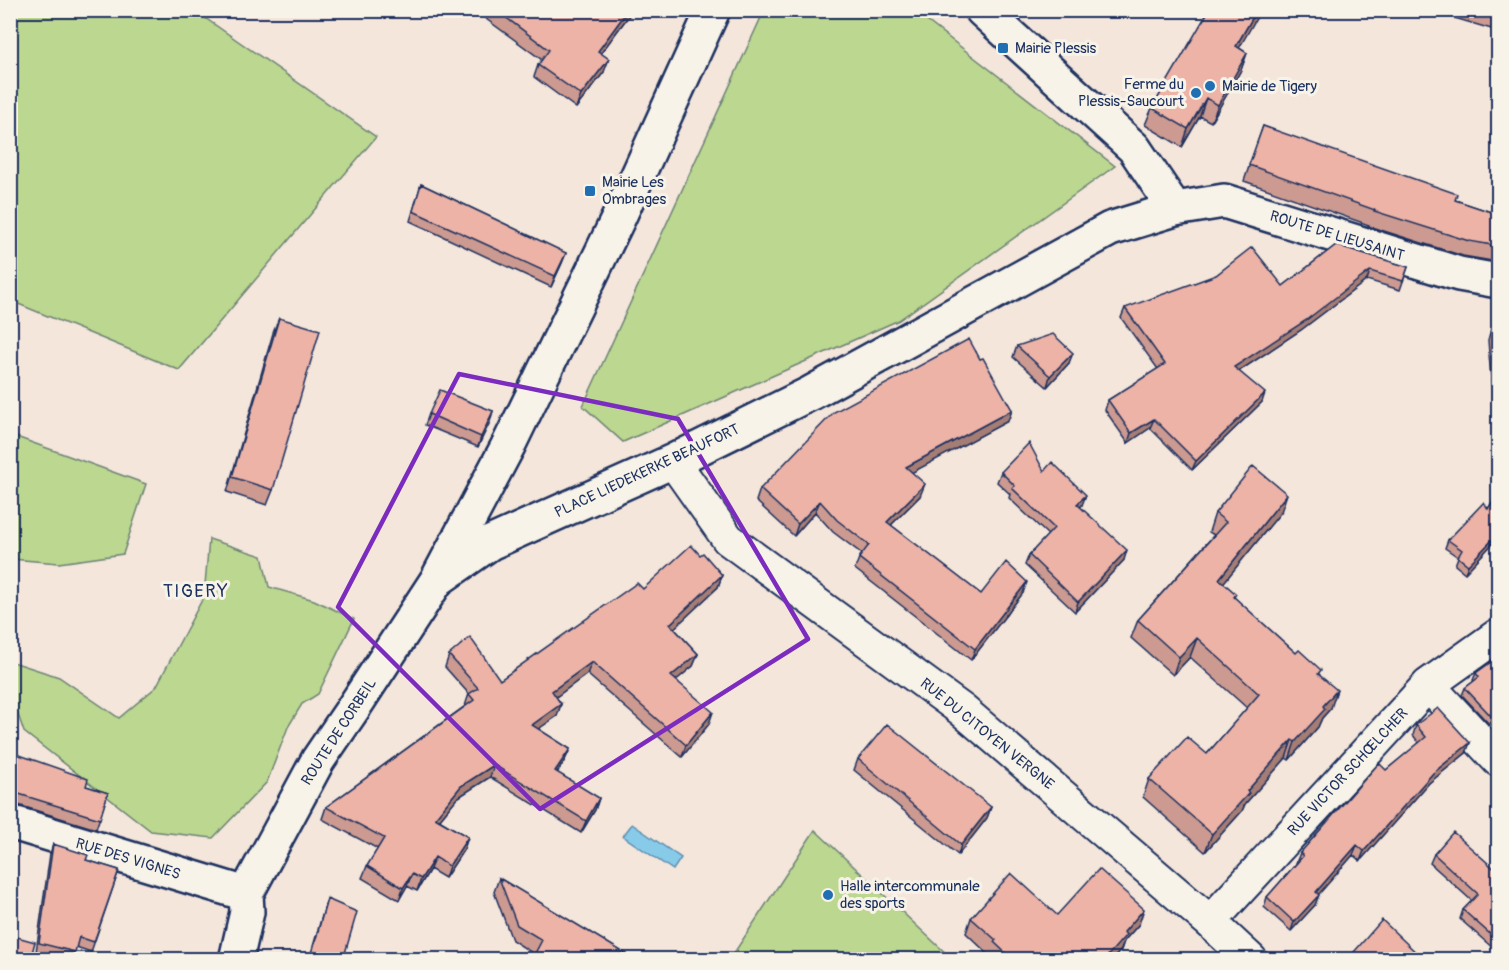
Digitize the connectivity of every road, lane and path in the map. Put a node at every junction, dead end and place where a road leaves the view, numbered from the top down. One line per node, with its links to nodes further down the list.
1 (713, 10): 6 (street)
2 (982, 10): 3 (street)
3 (1176, 209): 4 (street, ROUTE DE LIEUSAINT); 5 (street, PLACE LIEDEKERKE BEAUFORT)
4 (1498, 281)
5 (673, 461): 6 (street, PLACE LIEDEKERKE BEAUFORT); 12 (street, RUE DU CITOYEN VERGNE)
6 (437, 580): 11 (street, ROUTE DE CORBEIL)
7 (1498, 635): 8 (street, RUE VICTOR SCHŒLCHER)
8 (1428, 685): 9 (street); 12 (street, RUE VICTOR SCHŒLCHER)
9 (1498, 760)
10 (10, 822): 11 (street, RUE DES VIGNES)
11 (246, 894): 13 (street, ROUTE DE CORBEIL)
12 (1210, 922): 14 (street, RUE DU CITOYEN VERGNE)
13 (236, 960)
14 (1251, 960)

